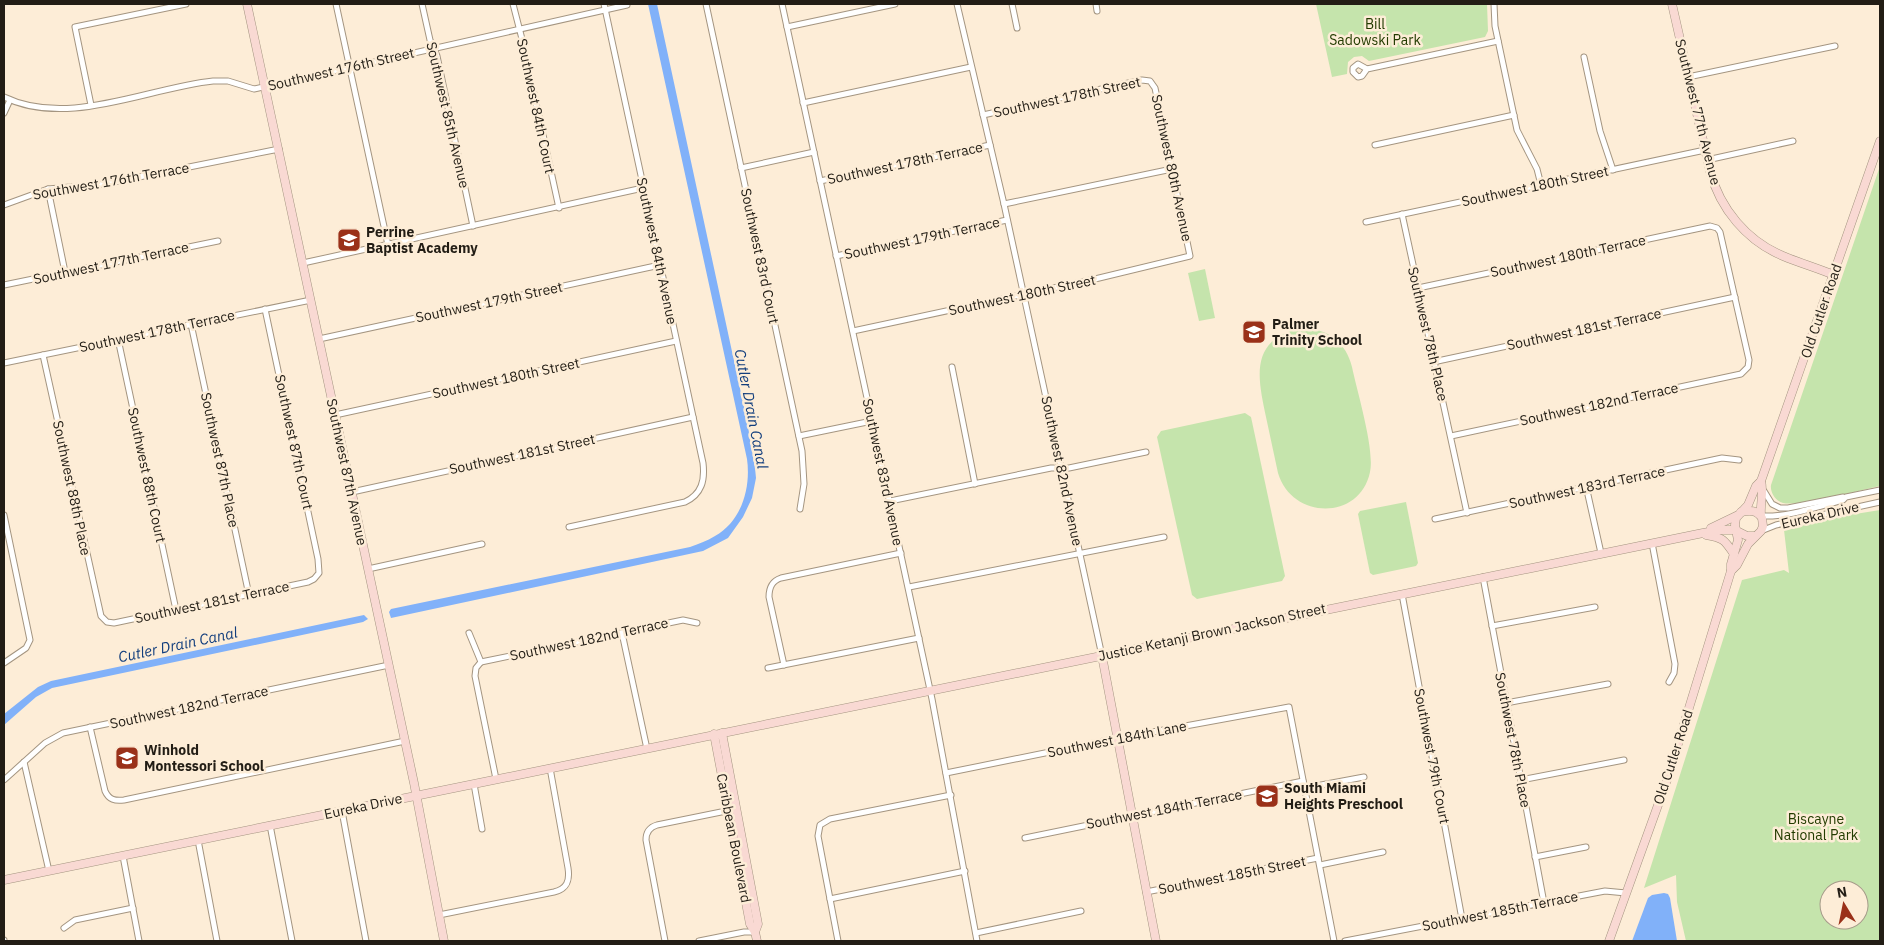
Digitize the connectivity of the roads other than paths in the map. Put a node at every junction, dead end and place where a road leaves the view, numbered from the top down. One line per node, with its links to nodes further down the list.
1 (186, 4): 33 (street)
2 (247, 4): 29 (main road, Southwest 87th Avenue)
3 (336, 4): 25 (street)
4 (422, 4): 22 (street, Southwest 85th Avenue)
5 (513, 4): 19 (street, Southwest 84th Court)
6 (706, 4): 45 (street, Southwest 83rd Court)
7 (782, 4): 17 (street, Southwest 83rd Avenue)
8 (895, 4): 17 (street)
9 (957, 4): 24 (street, Southwest 82nd Avenue)
10 (1012, 4): 18 (street)
11 (1096, 4): 16 (street)
12 (1494, 4): 20 (street)
13 (1672, 4): 27 (main road, Southwest 77th Avenue)
14 (627, 5): 15 (street, Southwest 176th Street)
15 (605, 7): 19 (street, Southwest 176th Street); 50 (street, Southwest 84th Avenue)
16 (1098, 11)
17 (787, 27): 32 (street, Southwest 83rd Avenue)
18 (1017, 28)
19 (519, 29): 22 (street, Southwest 176th Street); 54 (street, Southwest 84th Court)
20 (1498, 42): 26 (street); 36 (street)
21 (1835, 46): 27 (street)
22 (434, 48): 25 (street, Southwest 176th Street); 58 (street, Southwest 85th Avenue)
23 (1584, 57): 47 (street)
24 (971, 66): 32 (street); 35 (street, Southwest 82nd Avenue)
25 (350, 67): 29 (street, Southwest 176th Street); 60 (street)
26 (1367, 69)
27 (1688, 77): 42 (main road, Southwest 77th Avenue)
28 (1150, 81): 35 (street, Southwest 178th Street); 46 (street, Southwest 80th Avenue)
29 (264, 87): 33 (street, Southwest 176th Street); 41 (main road, Southwest 87th Avenue)
30 (4, 97): 31 (street, Southwest 176th Street)
31 (10, 100): 33 (street, Southwest 176th Street); 34 (street)
32 (803, 103): 43 (street, Southwest 83rd Avenue)
33 (91, 105)
34 (4, 113)
35 (983, 115): 39 (street, Southwest 82nd Avenue)
36 (1514, 115): 40 (street); 49 (street)
37 (1793, 141): 44 (street)
38 (1880, 141): 66 (main road, Old Cutler Road)
39 (990, 145): 48 (street, Southwest 178th Terrace); 52 (street, Southwest 82nd Avenue)
40 (1375, 145)
41 (279, 149): 51 (street, Southwest 176th Terrace); 63 (main road, Southwest 87th Avenue)
42 (1705, 150): 44 (main road, Southwest 77th Avenue); 47 (street, Southwest 180th Street)
43 (814, 152): 45 (street); 48 (street, Southwest 83rd Avenue)
44 (1707, 160): 66 (main road, Southwest 77th Avenue)
45 (741, 168): 85 (street, Southwest 83rd Court)
46 (1172, 169): 52 (street); 62 (street, Southwest 80th Avenue)
47 (1613, 170): 49 (street, Southwest 180th Street)
48 (820, 181): 61 (street, Southwest 83rd Avenue)
49 (1541, 185): 55 (street, Southwest 180th Street)
50 (643, 188): 54 (street); 64 (street, Southwest 84th Avenue)
51 (48, 190): 53 (street, Southwest 176th Terrace); 65 (street)
52 (1004, 204): 56 (street, Southwest 82nd Avenue)
53 (4, 205)
54 (559, 208): 58 (street)
55 (1402, 214): 57 (street, Southwest 180th Street); 68 (street, Southwest 78th Place)
56 (1007, 220): 61 (street, Southwest 179th Terrace); 69 (street, Southwest 82nd Avenue)
57 (1366, 222)
58 (473, 226): 60 (street)
59 (218, 241): 65 (street, Southwest 177th Terrace)
60 (388, 245): 63 (street)
61 (836, 256): 74 (street, Southwest 83rd Avenue)
62 (1190, 256): 69 (street, Southwest 180th Street)
63 (303, 263): 71 (main road, Southwest 87th Avenue)
64 (660, 265): 76 (street, Southwest 179th Street); 77 (street, Southwest 84th Avenue)
65 (65, 272): 67 (street, Southwest 177th Terrace)
66 (1834, 275): 91 (main road, Old Cutler Road)
67 (4, 285)
68 (1418, 288): 70 (street, Southwest 180th Terrace); 79 (street, Southwest 78th Place)
69 (1024, 295): 74 (street, Southwest 180th Street); 89 (street, Southwest 82nd Avenue)
70 (1735, 297): 79 (street, Southwest 181st Terrace); 86 (street, Southwest 182nd Terrace)
71 (311, 300): 72 (street, Southwest 178th Terrace); 76 (main road, Southwest 87th Avenue)
72 (265, 309): 73 (street, Southwest 178th Terrace); 117 (street, Southwest 87th Court)
73 (191, 324): 75 (street, Southwest 178th Terrace); 121 (street, Southwest 87th Place)
74 (853, 331): 84 (street, Southwest 83rd Avenue)
75 (118, 339): 78 (street, Southwest 178th Terrace); 123 (street, Southwest 88th Court)
76 (319, 339): 82 (main road, Southwest 87th Avenue)
77 (676, 341): 82 (street, Southwest 180th Street); 83 (street, Southwest 84th Avenue)
78 (43, 355): 80 (street, Southwest 178th Terrace); 124 (street, Southwest 88th Place)
79 (1434, 362): 86 (street, Southwest 78th Place)
80 (4, 363)
81 (952, 367): 90 (street)
82 (335, 415): 94 (main road, Southwest 87th Avenue)
83 (693, 417): 94 (street, Southwest 181st Street); 104 (street, Southwest 84th Avenue)
84 (872, 421): 85 (street); 96 (street, Southwest 83rd Avenue)
85 (799, 436): 98 (street, Southwest 83rd Court)
86 (1451, 436): 99 (street, Southwest 78th Place)
87 (1146, 452): 89 (street)
88 (1739, 460): 92 (street, Southwest 183rd Terrace)
89 (1061, 468): 90 (street); 112 (street, Southwest 82nd Avenue)
90 (976, 484): 96 (street)
91 (1762, 484): 95 (street); 100 (main road, Old Cutler Road); 102 (main road, Old Cutler Road)
92 (1586, 486): 99 (street, Southwest 183rd Terrace); 113 (street)
93 (1880, 490): 95 (street, Eureka Drive)
94 (352, 492): 115 (main road, Southwest 87th Avenue)
95 (1846, 497): 102 (street, Eureka Drive)
96 (890, 501): 111 (street, Southwest 83rd Avenue)
97 (1880, 502): 107 (street, Eureka Drive)
98 (800, 509)
99 (1467, 512): 103 (street, Southwest 183rd Terrace)
100 (1740, 514): 102 (main road); 105 (main road); 106 (main road, Justice Ketanji Brown Jackson Street)
101 (4, 516): 132 (street)
102 (1761, 516): 107 (main road)
103 (1435, 519)
104 (569, 527)
105 (1737, 530): 106 (main road, Justice Ketanji Brown Jackson Street); 107 (main road); 114 (main road, Old Cutler Road)
106 (1702, 533): 109 (main road, Justice Ketanji Brown Jackson Street); 114 (main road)
107 (1758, 533): 116 (main road, Old Cutler Road)
108 (1164, 537): 112 (street)
109 (1652, 543): 113 (main road, Justice Ketanji Brown Jackson Street); 136 (street)
110 (482, 544): 115 (street)
111 (901, 553): 119 (street, Southwest 83rd Avenue); 134 (street)
112 (1080, 553): 119 (street); 130 (street, Southwest 82nd Avenue)
113 (1601, 553): 118 (main road, Justice Ketanji Brown Jackson Street)
114 (1734, 554): 116 (main road, Old Cutler Road)
115 (368, 568): 133 (main road, Southwest 87th Avenue)
116 (1731, 571): 175 (main road, Old Cutler Road)
117 (318, 575): 121 (street, Southwest 181st Terrace)
118 (1483, 578): 120 (main road, Justice Ketanji Brown Jackson Street); 126 (street, Southwest 78th Place)
119 (908, 587): 129 (street, Southwest 83rd Avenue)
120 (1402, 594): 130 (main road, Justice Ketanji Brown Jackson Street); 181 (street, Southwest 79th Court)
121 (249, 595): 123 (street, Southwest 181st Terrace)
122 (1595, 607): 126 (street)
123 (176, 610): 124 (street, Southwest 181st Terrace)
124 (105, 620)
125 (697, 623): 127 (street, Southwest 182nd Terrace)
126 (1492, 626): 139 (street, Southwest 78th Place)
127 (622, 632): 131 (street, Southwest 182nd Terrace); 144 (street)
128 (469, 634): 131 (street)
129 (919, 638): 134 (street); 138 (street, Southwest 83rd Avenue)
130 (1102, 656): 138 (main road, Justice Ketanji Brown Jackson Street); 142 (main road, Southwest 82nd Avenue)
131 (481, 662): 150 (street)
132 (4, 663)
133 (389, 665): 140 (street, Southwest 182nd Terrace); 143 (main road, Southwest 87th Avenue)
134 (784, 665): 135 (street)
135 (768, 668)
136 (1669, 682)
137 (1608, 684): 139 (street)
138 (930, 690): 141 (main road, Justice Ketanji Brown Jackson Street); 148 (street, Southwest 83rd Avenue)
139 (1506, 703): 152 (street, Southwest 78th Place)
140 (90, 727): 143 (street); 146 (street, Southwest 182nd Terrace)
141 (718, 734): 144 (main road, Eureka Drive); 159 (main road)
142 (1118, 738): 148 (street, Southwest 184th Lane); 153 (street, Southwest 184th Lane); 160 (main road, Southwest 82nd Avenue)
143 (405, 741): 156 (main road, Southwest 87th Avenue)
144 (646, 749): 147 (main road, Eureka Drive)
145 (1624, 760): 152 (street)
146 (24, 762): 151 (street, Southwest 182nd Terrace); 171 (street)
147 (550, 768): 150 (main road, Eureka Drive); 180 (street)
148 (946, 773): 157 (street, Southwest 83rd Avenue)
149 (1364, 777): 155 (street)
150 (496, 779): 154 (main road, Eureka Drive)
151 (4, 780)
152 (1521, 780): 168 (street, Southwest 78th Place)
153 (1303, 781): 155 (street); 160 (street, Southwest 184th Terrace)
154 (474, 784): 156 (main road, Eureka Drive); 162 (street)
155 (1305, 788): 169 (street)
156 (416, 795): 158 (main road, Eureka Drive); 180 (main road, Southwest 87th Avenue)
157 (951, 795): 172 (street, Southwest 83rd Avenue); 176 (street)
158 (342, 810): 161 (main road, Eureka Drive); 188 (street)
159 (733, 810): 183 (main road); 190 (street)
160 (1132, 816): 163 (street, Southwest 184th Terrace); 174 (main road, Southwest 82nd Avenue)
161 (270, 825): 164 (main road, Eureka Drive); 187 (street)
162 (482, 829)
163 (1025, 838)
164 (198, 840): 167 (main road, Eureka Drive); 186 (street)
165 (1586, 848): 168 (street)
166 (1383, 852): 170 (street, Southwest 185th Street)
167 (123, 856): 171 (main road, Eureka Drive); 178 (street)
168 (1535, 857): 177 (street, Southwest 78th Place)
169 (1318, 858): 170 (street); 174 (street, Southwest 185th Street)
170 (1320, 865): 196 (street)
171 (49, 871): 173 (main road, Eureka Drive)
172 (965, 872): 176 (street); 184 (street, Southwest 83rd Avenue)
173 (4, 880)
174 (1146, 892): 195 (main road, Southwest 82nd Avenue)
175 (1626, 893): 177 (street, Southwest 185th Terrace); 198 (main road, Old Cutler Road)
176 (830, 899): 193 (street)
177 (1544, 903): 181 (street, Southwest 185th Terrace)
178 (133, 908): 182 (street); 185 (street)
179 (1081, 911): 184 (street)
180 (439, 915): 189 (main road, Southwest 87th Avenue)
181 (1462, 918): 197 (street, Southwest 185th Terrace)
182 (64, 928)
183 (755, 932): 191 (street); 192 (main road)
184 (976, 933): 194 (street, Southwest 83rd Avenue)
185 (139, 941)
186 (217, 941)
187 (292, 941)
188 (366, 941)
189 (444, 941)
190 (665, 941)
191 (699, 941)
192 (757, 941)
193 (838, 941)
194 (977, 941)
195 (1156, 941)
196 (1334, 941)
197 (1345, 941)
198 (1609, 941)

